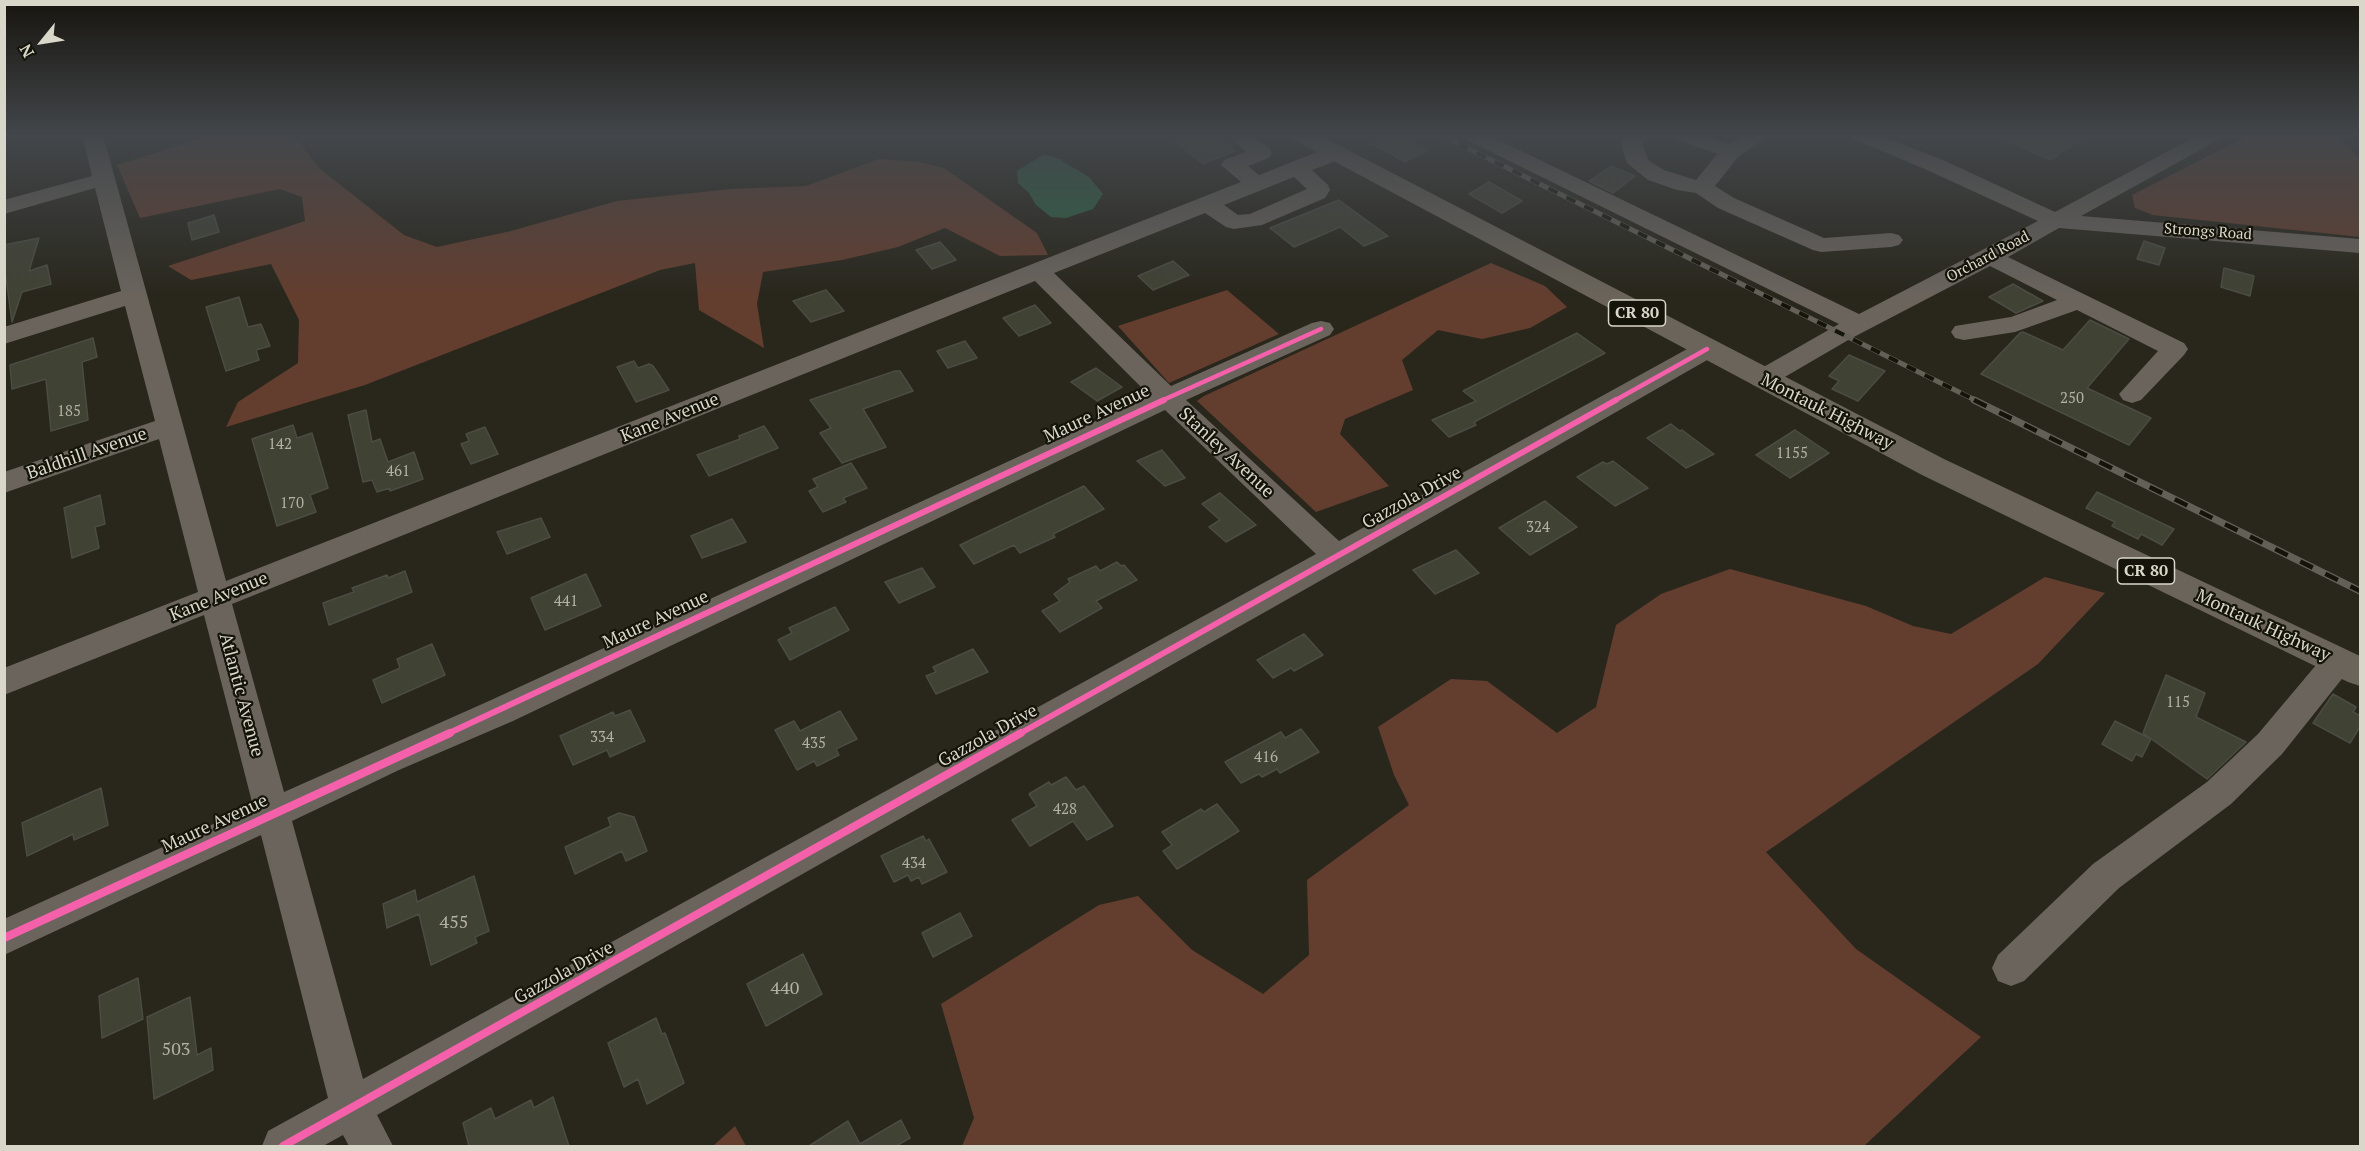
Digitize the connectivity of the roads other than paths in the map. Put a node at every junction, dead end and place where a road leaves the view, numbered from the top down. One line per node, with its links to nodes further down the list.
1 (69, 189): 11 (street)
2 (107, 189): 17 (street, Atlantic Avenue)
3 (1245, 189): 10 (street, Kane Avenue)
4 (1318, 189): 10 (street)
5 (1403, 189): 23 (main road, Montauk Highway / CR 80)
6 (1582, 189): 19 (street)
7 (1705, 189): 13 (street)
8 (1986, 189): 12 (street)
9 (2114, 189): 12 (street, Orchard Road)
10 (1206, 204): 16 (street, Kane Avenue)
11 (4, 207)
12 (2055, 221): 14 (street, Strongs Road); 15 (street, Orchard Road)
13 (1891, 240)
14 (2361, 246)
15 (1990, 256): 18 (street); 19 (street, Orchard Road)
16 (1038, 271): 26 (street, Stanley Avenue); 30 (street, Kane Avenue)
17 (135, 295): 22 (street); 27 (street, Atlantic Avenue)
18 (2077, 301): 21 (street); 25 (street)
19 (1859, 324): 24 (street, Orchard Road)
20 (1321, 329): 26 (street, Maure Avenue)
21 (1964, 332)
22 (4, 336)
23 (1707, 349): 24 (main road, Montauk Highway / CR 80); 29 (street, Gazzola Drive)
24 (1762, 379): 31 (main road, Montauk Highway / CR 80)
25 (2132, 394)
26 (1168, 398): 29 (street, Stanley Avenue); 33 (street, Maure Avenue)
27 (169, 426): 28 (street, Baldhill Avenue); 30 (street, Atlantic Avenue)
28 (4, 483)
29 (1338, 557): 36 (street, Gazzola Drive)
30 (215, 599): 32 (street, Kane Avenue); 33 (street, Atlantic Avenue)
31 (2349, 666): 35 (street)
32 (4, 682)
33 (273, 814): 34 (street, Maure Avenue); 36 (street, Atlantic Avenue)
34 (4, 938)
35 (2011, 968)
36 (351, 1109): 37 (street, Gazzola Drive); 38 (street, Atlantic Avenue)
37 (283, 1146)
38 (372, 1146)

